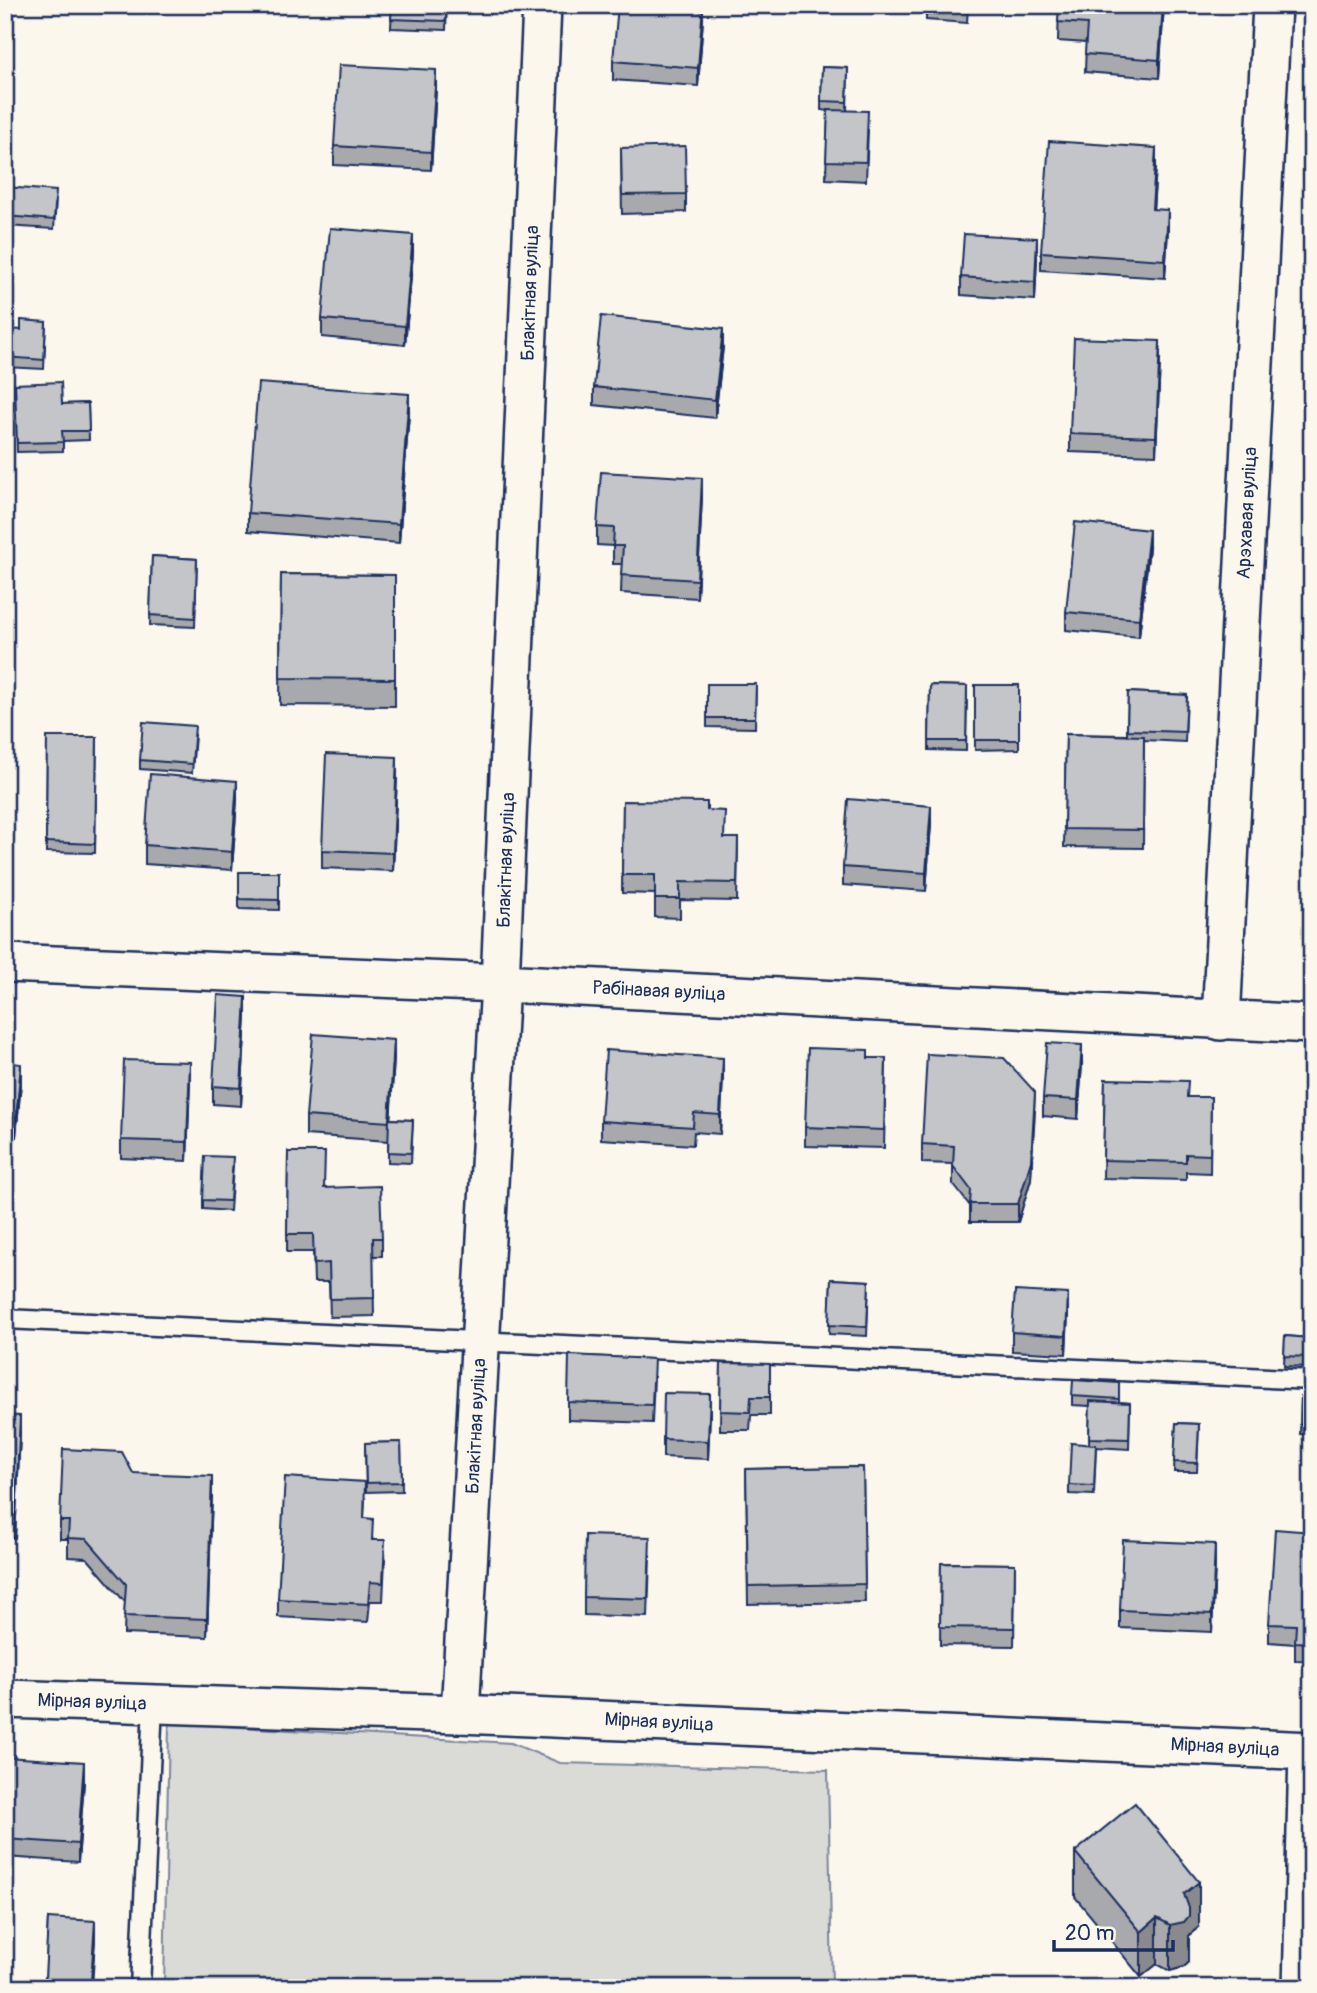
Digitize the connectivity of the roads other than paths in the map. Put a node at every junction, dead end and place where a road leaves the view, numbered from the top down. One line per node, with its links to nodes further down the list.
1 (542, 5): 4 (street, Блакітная вуліца)
2 (1272, 5): 5 (street, Арэхавая вуліца)
3 (5, 963): 4 (street, Рабінавая вуліца)
4 (500, 983): 5 (street, Рабінавая вуліца); 8 (street, Блакітная вуліца)
5 (1221, 1020): 6 (street, Рабінавая вуліца)
6 (1312, 1024)
7 (5, 1319): 8 (lane)
8 (480, 1340): 9 (lane); 12 (street, Блакітная вуліца)
9 (1312, 1380)
10 (5, 1699): 11 (street, Мірная вуліца)
11 (152, 1704): 12 (street, Мірная вуліца); 14 (lane)
12 (460, 1714): 13 (street, Мірная вуліца)
13 (1310, 1751): 15 (street)
14 (140, 1988)
15 (1302, 1988)

